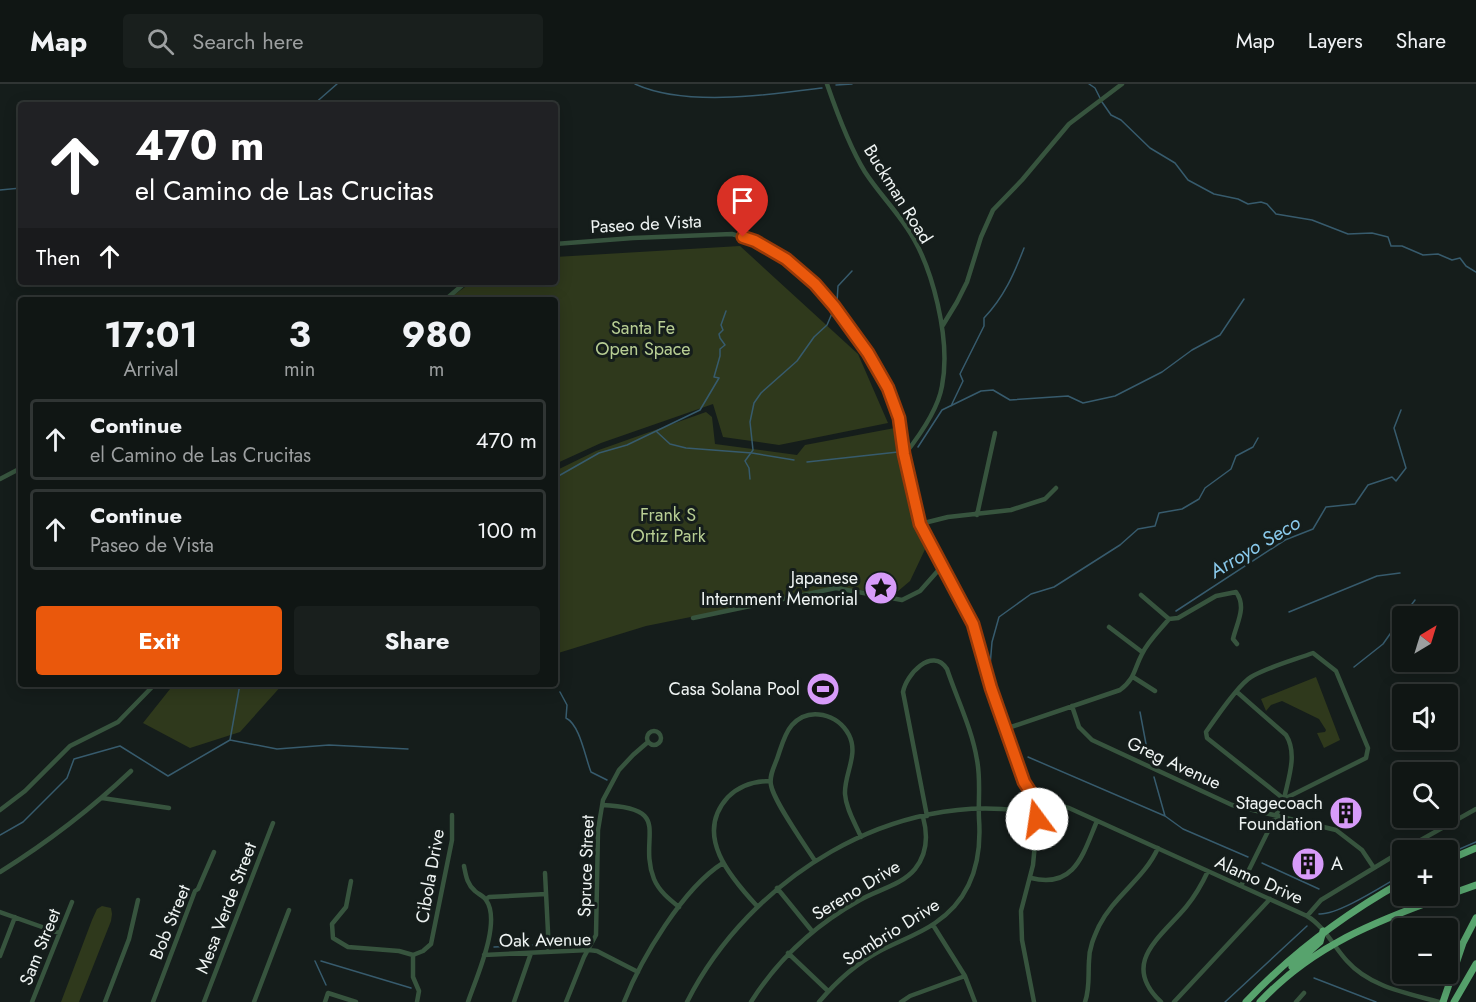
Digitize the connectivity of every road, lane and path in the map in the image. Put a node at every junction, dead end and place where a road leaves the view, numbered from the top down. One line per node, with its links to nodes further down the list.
1 (827, 84): 6 (street, Buckman Road)
2 (1122, 84): 6 (street)
3 (558, 244): 8 (street, Paseo de Vista)
4 (462, 285): 5 (street)
5 (448, 297)
6 (943, 324): 8 (street, Buckman Road)
7 (995, 433): 12 (street)
8 (904, 454): 13 (street, Paseo de Vista)
9 (18, 470): 10 (street)
10 (0, 479)
11 (1056, 488): 12 (street)
12 (977, 515): 13 (street)
13 (920, 524): 14 (street, Paseo de Vista)
14 (943, 565): 16 (street); 27 (street, Paseo de Vista)
15 (1141, 595): 17 (street)
16 (693, 618)
17 (1169, 619): 19 (street); 20 (street)
18 (1109, 627): 20 (street)
19 (1237, 644)
20 (1142, 652): 21 (street)
21 (1133, 677): 24 (street); 26 (street)
22 (152, 687): 41 (street)
23 (954, 690): 42 (street, Sombrio Drive); 46 (street, Sereno Drive)
24 (1155, 691)
25 (1237, 692): 33 (street); 33 (street); 33 (street)
26 (1072, 706): 27 (street); 47 (street, Greg Avenue)
27 (1005, 729): 31 (street, Paseo de Vista)
28 (648, 742): 36 (street, Spruce Street)
29 (131, 771): 32 (street)
30 (770, 781): 51 (street); 58 (street); 59 (street)
31 (1024, 782): 34 (street); 35 (street)
32 (102, 798): 38 (street); 63 (street)
33 (1284, 799): 47 (street)
34 (1036, 801): 35 (street); 37 (street, Alamo Drive); 43 (street)
35 (1026, 803): 39 (street); 44 (street)
36 (602, 805): 79 (street); 90 (street, Spruce Street)
37 (1051, 805): 43 (street); 48 (street, Alamo Drive)
38 (169, 808)
39 (1009, 809): 42 (street); 44 (street)
40 (1476, 809): 52 (street)
41 (0, 810)
42 (980, 810): 46 (street); 85 (street, Sombrio Drive)
43 (1038, 811): 44 (street); 50 (street)
44 (1029, 813): 50 (street)
45 (453, 815): 94 (street, Cibola Drive)
46 (925, 816): 51 (street); 86 (street, Sereno Drive)
47 (1274, 816): 61 (street, Greg Avenue); 68 (street)
48 (1097, 821): 54 (street, Alamo Drive); 65 (street)
49 (273, 823): 106 (street, Mesa Verde Street)
50 (1036, 830): 65 (street)
51 (861, 837): 58 (street)
52 (1422, 840)
53 (1476, 848): 56 (highway)
54 (1158, 849): 62 (street, Alamo Drive); 121 (street)
55 (214, 852): 105 (street, Bob Street)
56 (1458, 856)
57 (1392, 857): 61 (street)
58 (815, 861): 69 (street)
59 (723, 863): 77 (street); 79 (street)
60 (464, 866): 73 (street)
61 (1374, 868): 82 (street)
62 (1208, 871): 68 (street, Alamo Drive); 122 (street)
63 (0, 872)
64 (545, 873): 72 (street)
65 (1031, 878): 120 (street)
66 (351, 881): 94 (street)
67 (1476, 885): 71 (highway)
68 (1241, 886): 74 (street, Alamo Drive)
69 (777, 888): 77 (street); 86 (street)
70 (1392, 888): 87 (highway)
71 (1458, 891)
72 (546, 894): 73 (street); 91 (street)
73 (486, 899): 95 (street)
74 (1270, 899): 82 (street, Alamo Drive); 123 (street)
75 (138, 900): 104 (street)
76 (72, 902): 88 (street, Sam Street)
77 (757, 906): 115 (street)
78 (1419, 906): 89 (highway)
79 (679, 907): 98 (street)
80 (289, 910): 107 (street)
81 (0, 912): 83 (street)
82 (1307, 916): 87 (street, Alamo Drive)
83 (15, 917): 88 (street); 96 (street)
84 (1476, 918): 127 (highway)
85 (933, 925): 99 (street); 101 (street, Sombrio Drive)
86 (812, 931): 93 (street, Sereno Drive)
87 (1323, 931): 89 (street, Alamo Drive); 100 (highway); 124 (highway)
88 (59, 933): 103 (street, Sam Street)
89 (1332, 943): 100 (highway); 127 (street, Alamo Drive)
90 (589, 950): 91 (street, Oak Avenue); 98 (street, Oak Avenue); 113 (street, Spruce Street)
91 (549, 952): 92 (street, Oak Avenue)
92 (531, 953): 95 (street, Oak Avenue); 112 (street)
93 (788, 953): 101 (street); 116 (street, Sereno Drive)
94 (413, 955): 110 (street)
95 (484, 955): 111 (street)
96 (0, 956)
97 (1476, 964): 128 (highway)
98 (638, 972): 114 (street)
99 (965, 976): 118 (street); 119 (street)
100 (1283, 980): 125 (highway)
101 (828, 991): 117 (street, Sombrio Drive)
102 (1304, 993): 126 (street)
103 (32, 1002)
104 (105, 1002)
105 (153, 1002)
106 (204, 1002)
107 (254, 1002)
108 (325, 1002): 109 (street)
109 (356, 1002)
110 (417, 1002)
111 (468, 1002)
112 (514, 1002)
113 (566, 1002)
114 (624, 1002)
115 (687, 1002)
116 (751, 1002)
117 (819, 1002)
118 (901, 1002)
119 (975, 1002)
120 (1034, 1002)
121 (1085, 1002)
122 (1161, 1002)
123 (1174, 1002)
124 (1246, 1002)
125 (1260, 1002)
126 (1296, 1002)
127 (1441, 1002)
128 (1454, 1002)

